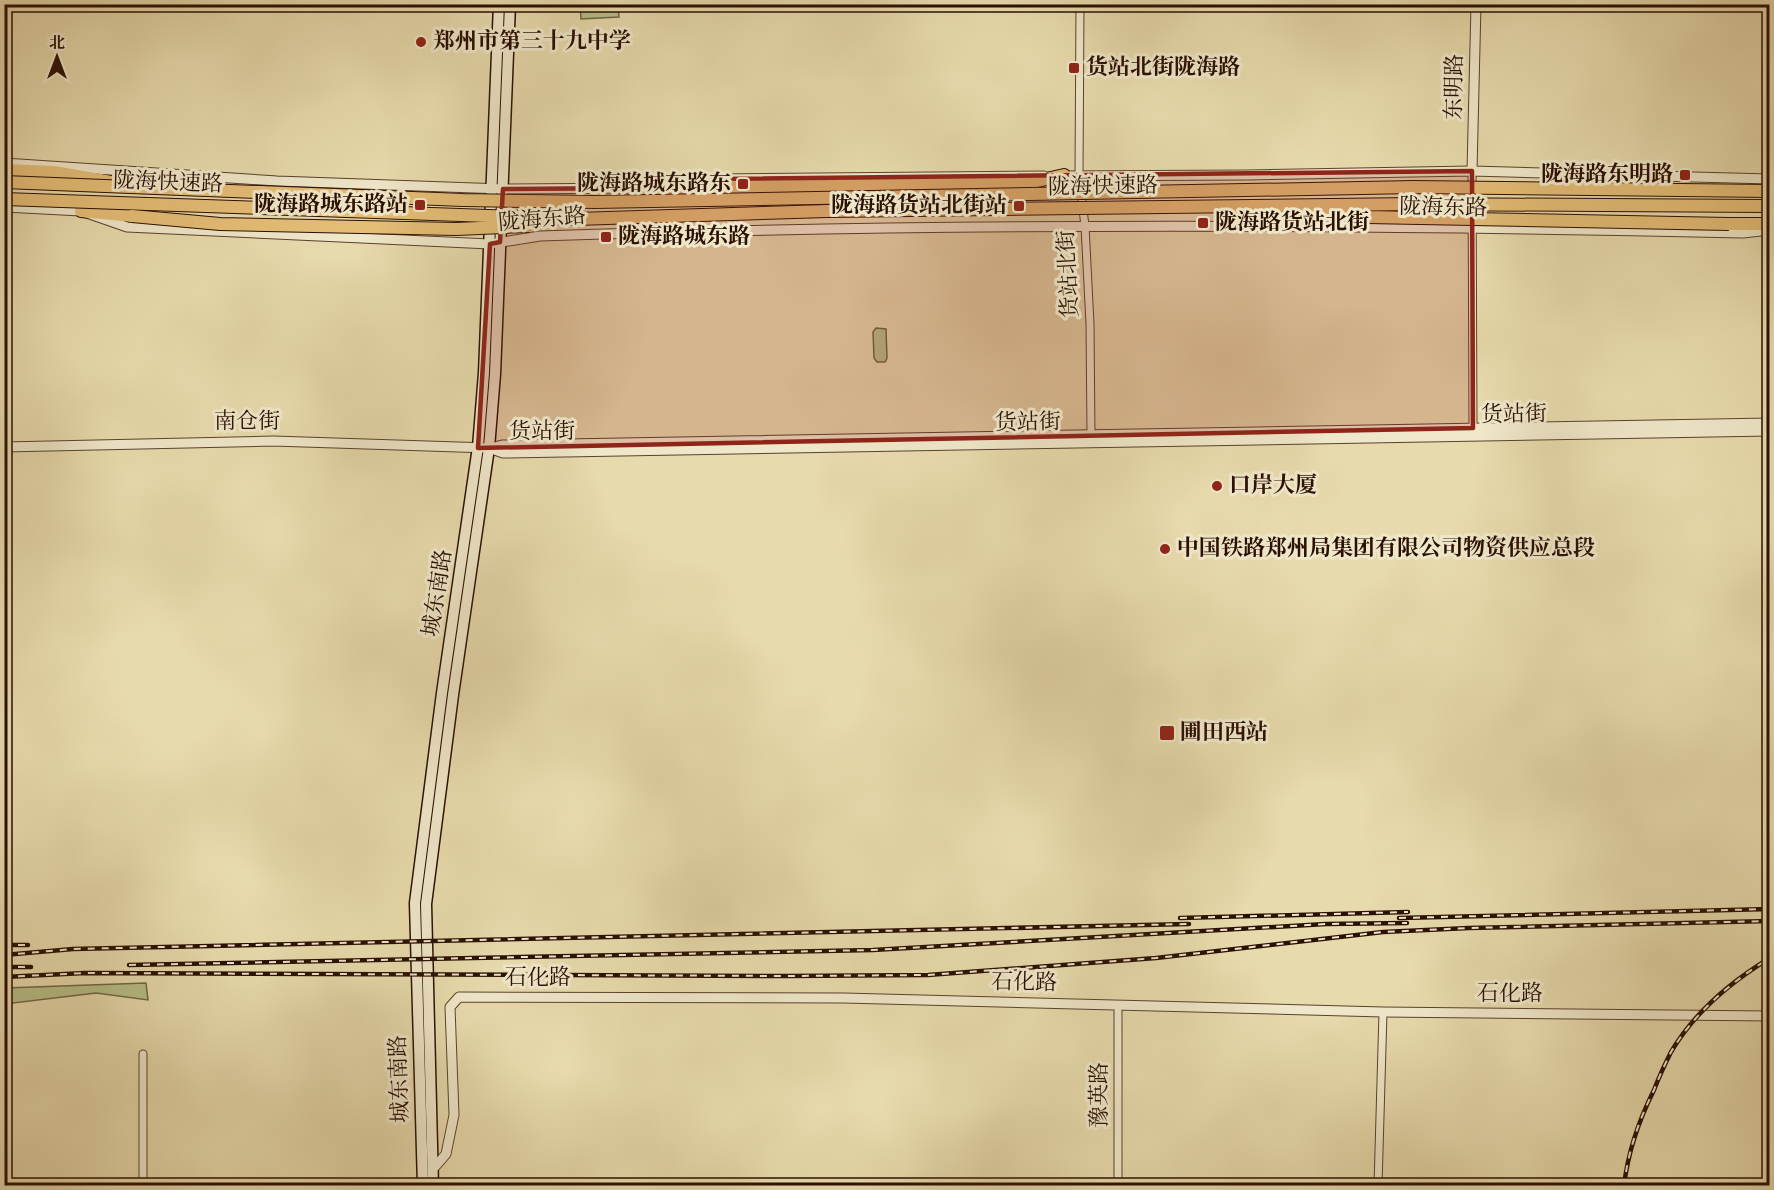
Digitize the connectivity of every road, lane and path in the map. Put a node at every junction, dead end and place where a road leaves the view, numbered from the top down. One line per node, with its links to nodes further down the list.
1 (499, 4): 13 (main road, 城东南路)
2 (510, 4): 14 (main road, 城东南路)
3 (1080, 4): 9 (street, 货站北街)
4 (1476, 4): 7 (street, 东明路)
5 (4, 163): 13 (street, 陇海东路)
6 (4, 170): 12 (highway, bridge)
7 (1472, 171): 9 (street, 陇海东路); 10 (street, 陇海东路); 25 (street)
8 (1064, 176): 9 (street, 陇海东路); 14 (street, 陇海东路); 17 (highway)
9 (1079, 176): 24 (street, 货站北街)
10 (1770, 179)
11 (4, 182): 12 (highway, 陇海快速路, bridge)
12 (142, 188): 17 (highway, 陇海快速路, bridge)
13 (491, 188): 14 (street, 陇海东路); 27 (main road, 城东南路)
14 (503, 189): 27 (main road, 城东南路)
15 (1770, 191): 17 (highway, 陇海快速路, bridge)
16 (4, 199): 22 (highway, 陇海快速路, bridge)
17 (627, 201)
18 (1770, 206): 20 (highway, 陇海快速路, bridge)
19 (4, 207): 21 (street, 陇海东路)
20 (1260, 207): 22 (highway, 陇海快速路, bridge); 23 (highway, bridge)
21 (81, 211): 22 (highway, bridge); 27 (street, 陇海东路)
22 (638, 217)
23 (1770, 224)
24 (1085, 226): 25 (street, 陇海东路); 27 (street, 陇海东路); 31 (street, 货站北街)
25 (1473, 228): 26 (street, 陇海东路); 29 (street)
26 (1770, 230)
27 (495, 243): 33 (main road, 城东南路)
28 (1770, 423): 29 (street, 货站街)
29 (1473, 428): 31 (street, 货站街)
30 (1770, 431): 33 (street, 货站街)
31 (1091, 434): 33 (street, 货站街)
32 (4, 447): 33 (street, 南仓街)
33 (483, 448): 38 (main road, 城东南路); 40 (main road, 城东南路)
34 (1118, 1005): 35 (street, 石化路); 38 (street, 石化路); 42 (street, 豫英路)
35 (1383, 1012): 36 (street, 石化路); 43 (street)
36 (1770, 1016)
37 (143, 1054): 39 (street)
38 (433, 1169): 41 (main road, 城东南路)
39 (143, 1185)
40 (423, 1185)
41 (433, 1185)
42 (1118, 1185)
43 (1378, 1185)

